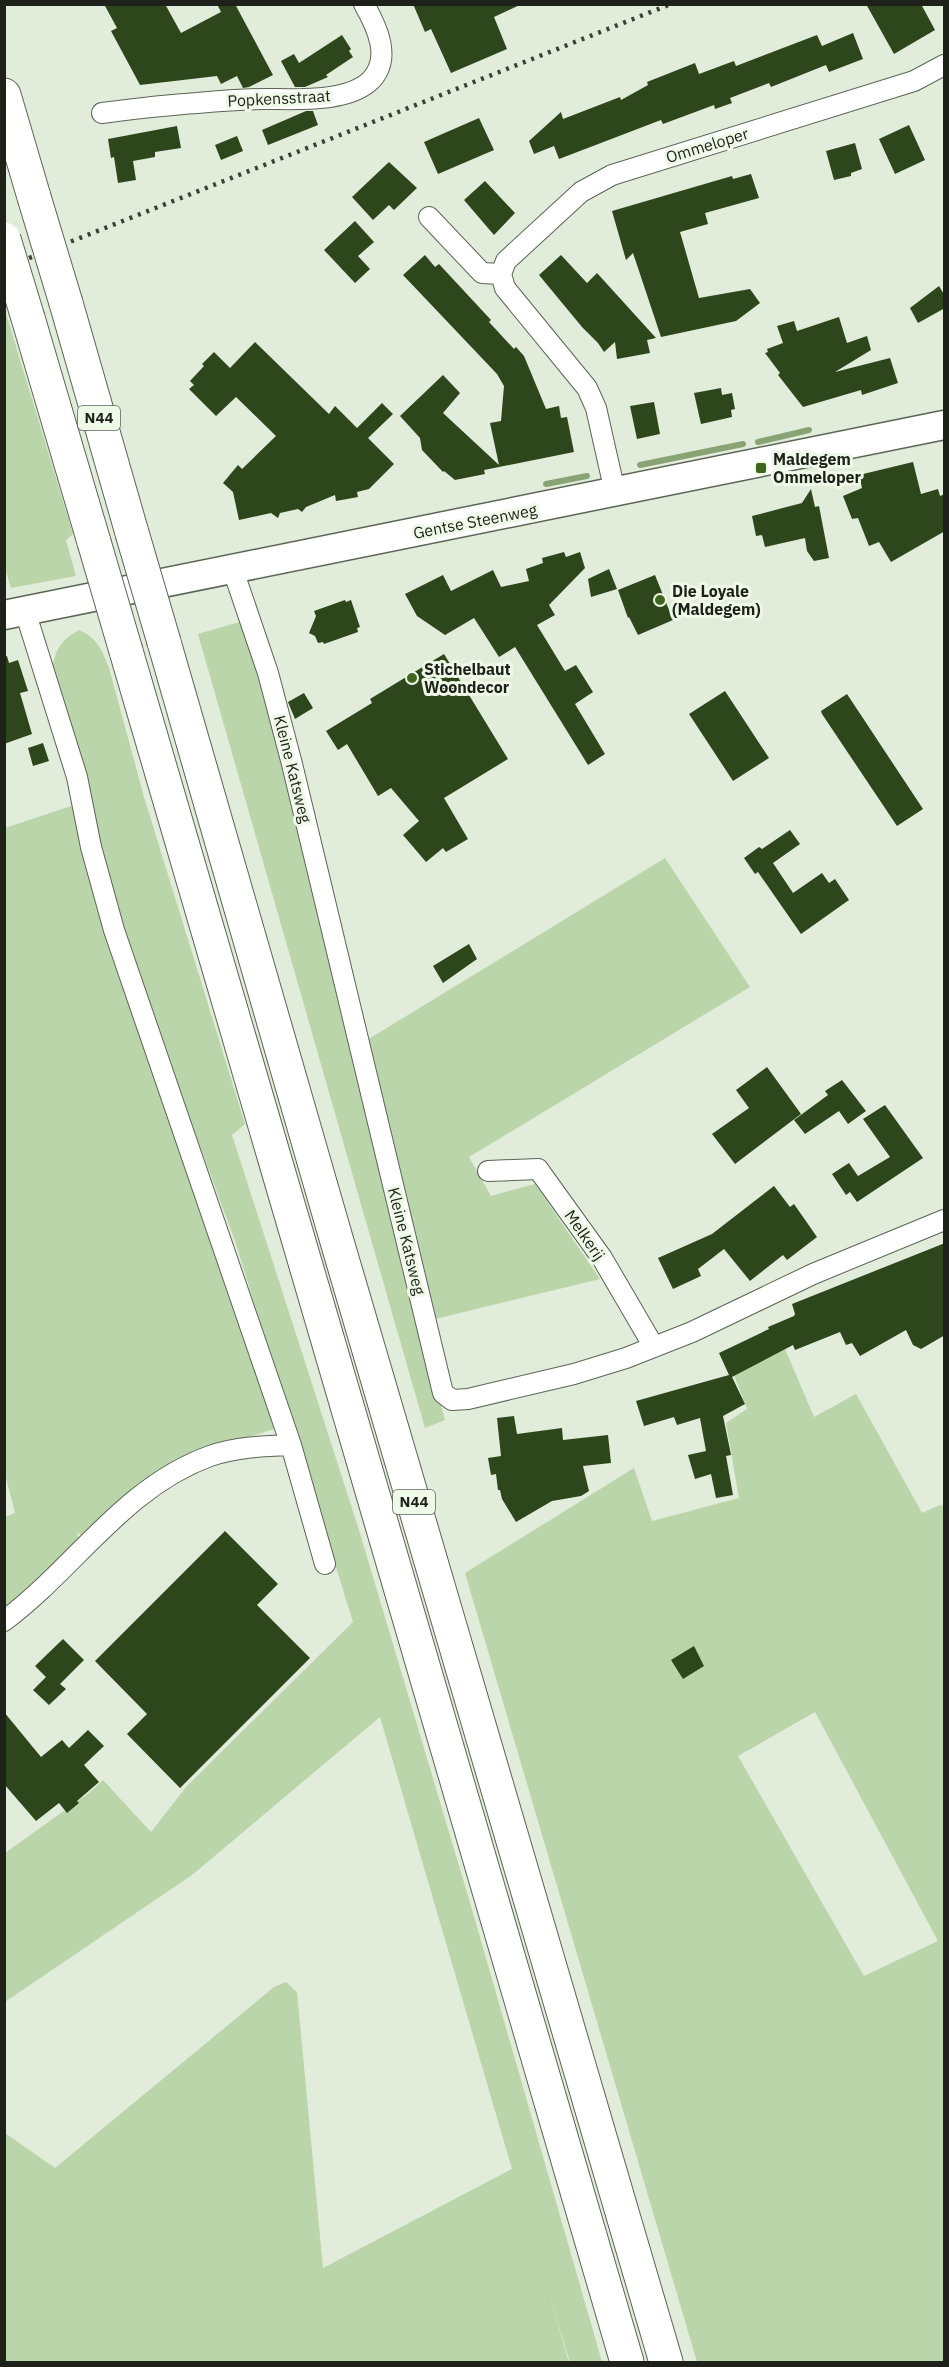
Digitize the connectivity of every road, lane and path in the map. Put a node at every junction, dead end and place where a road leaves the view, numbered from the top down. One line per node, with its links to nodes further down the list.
1 (364, 4): 4 (street, Popkensstraat)
2 (945, 64): 7 (street, Ommeloper)
3 (4, 95): 19 (highway, N44, bridge)
4 (102, 113)
5 (429, 217): 7 (street)
6 (4, 239): 18 (highway, N44, bridge)
7 (501, 274): 9 (street)
8 (945, 425): 9 (street, Gentse Steenweg)
9 (615, 492): 10 (street, Gentse Steenweg)
10 (233, 570): 11 (street, Gentse Steenweg); 14 (street, Kleine Katsweg)
11 (15, 613): 15 (street)
12 (488, 1171): 14 (street, Melkerij)
13 (945, 1220): 14 (street, Kleine Katsweg)
14 (654, 1347)
15 (291, 1445): 16 (street); 17 (street)
16 (325, 1564)
17 (4, 1621)
18 (627, 2362)
19 (666, 2362)

